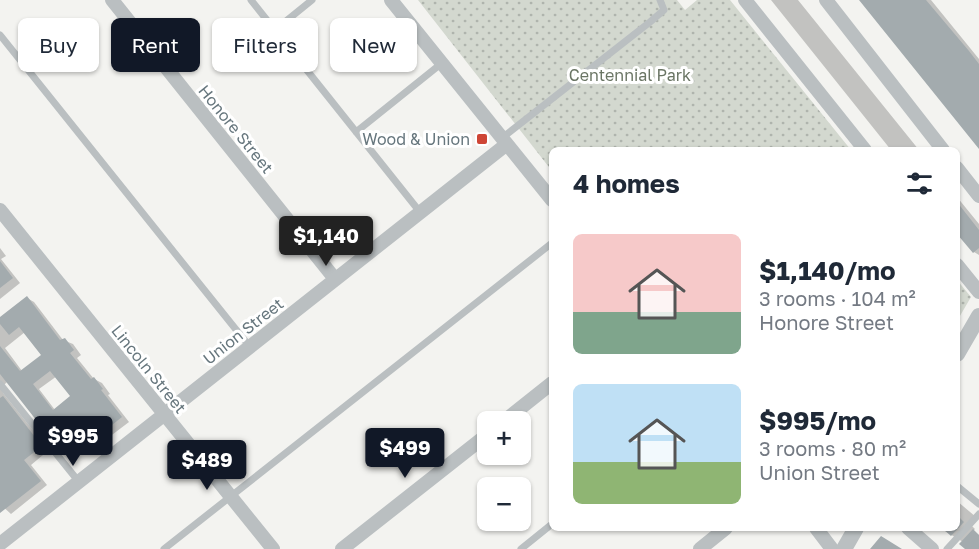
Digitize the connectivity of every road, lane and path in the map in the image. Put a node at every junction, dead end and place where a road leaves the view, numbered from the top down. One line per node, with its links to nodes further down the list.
1 (112, 0): 24 (street, Honore Street)
2 (251, 0): 8 (lane)
3 (312, 0): 9 (lane)
4 (391, 0): 11 (street)
5 (660, 0): 14 (lane)
6 (745, 0): 15 (street)
7 (826, 0): 16 (street)
8 (265, 18)
9 (289, 18)
10 (0, 35): 27 (lane)
11 (442, 63): 13 (lane); 14 (street)
12 (308, 72): 13 (lane)
13 (356, 132): 21 (lane)
14 (504, 141): 18 (street); 21 (street, Union Street)
15 (863, 147)
16 (941, 147)
17 (960, 172): 19 (street)
18 (549, 196)
19 (979, 196)
20 (0, 210): 32 (street, Lincoln Street)
21 (420, 212): 24 (street, Union Street)
22 (549, 245): 36 (lane)
23 (960, 269): 25 (street)
24 (335, 279): 27 (street, Union Street)
25 (979, 292)
26 (979, 316): 28 (street)
27 (250, 346): 32 (street, Union Street)
28 (960, 349)
29 (0, 384): 34 (lane)
30 (549, 385): 31 (street)
31 (517, 411)
32 (165, 414): 34 (street, Union Street); 36 (street, Lincoln Street)
33 (477, 443): 47 (street)
34 (79, 482): 44 (street, Union Street)
35 (960, 488): 37 (lane)
36 (230, 496): 45 (lane); 46 (street, Lincoln Street)
37 (979, 504)
38 (979, 514): 53 (lane)
39 (549, 526): 48 (lane)
40 (722, 531): 49 (street)
41 (818, 531): 50 (street)
42 (854, 531): 51 (street)
43 (911, 531): 52 (street)
44 (0, 544)
45 (164, 549)
46 (273, 549)
47 (342, 549)
48 (520, 549)
49 (699, 549)
50 (832, 549)
51 (844, 549)
52 (932, 549)
53 (947, 549)

